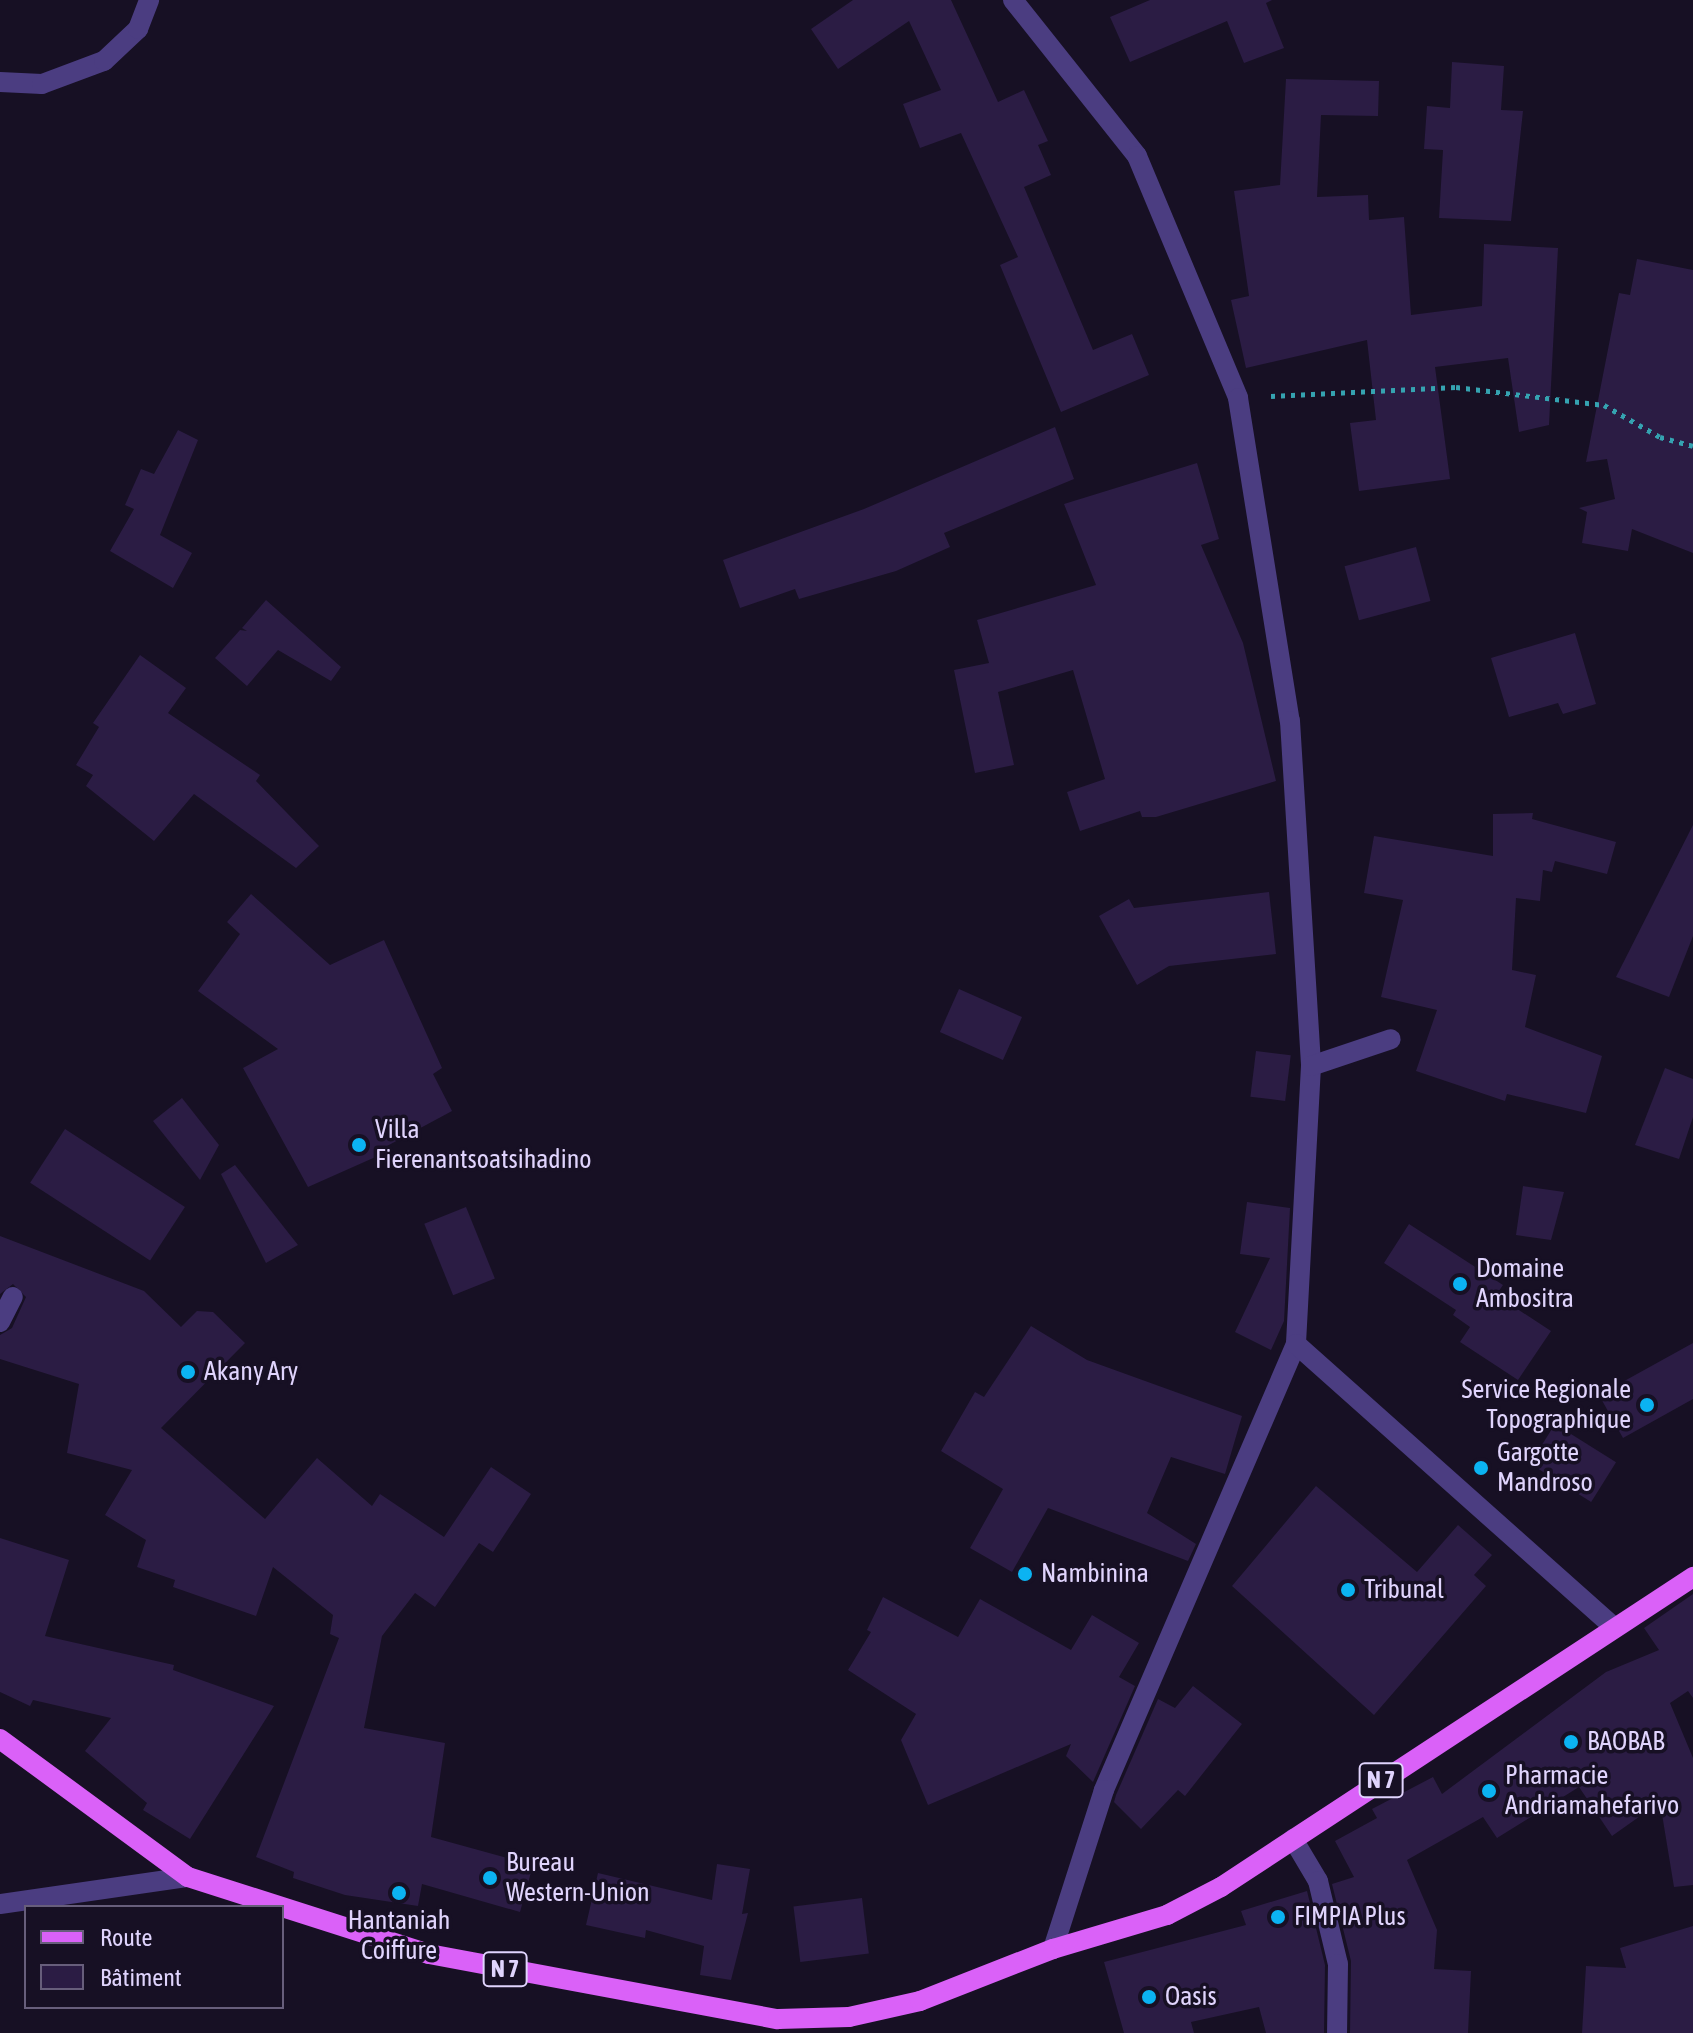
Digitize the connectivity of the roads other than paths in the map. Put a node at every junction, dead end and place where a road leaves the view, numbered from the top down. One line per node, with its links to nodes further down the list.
1 (149, 0): 3 (street)
2 (1013, 0): 5 (street)
3 (0, 82)
4 (1391, 1039): 5 (street)
5 (1311, 1066): 8 (street)
6 (13, 1297): 7 (street)
7 (0, 1322)
8 (1296, 1344): 10 (street); 17 (street)
9 (1693, 1577): 10 (main road, N 7)
10 (1612, 1626): 12 (main road, N 7)
11 (0, 1739): 13 (main road, N 7)
12 (1293, 1839): 17 (main road, N 7); 18 (street)
13 (188, 1877): 14 (street); 15 (main road, N 7)
14 (0, 1904)
15 (276, 1905)
16 (284, 1908): 17 (main road, N 7)
17 (1053, 1949)
18 (1337, 2033)

